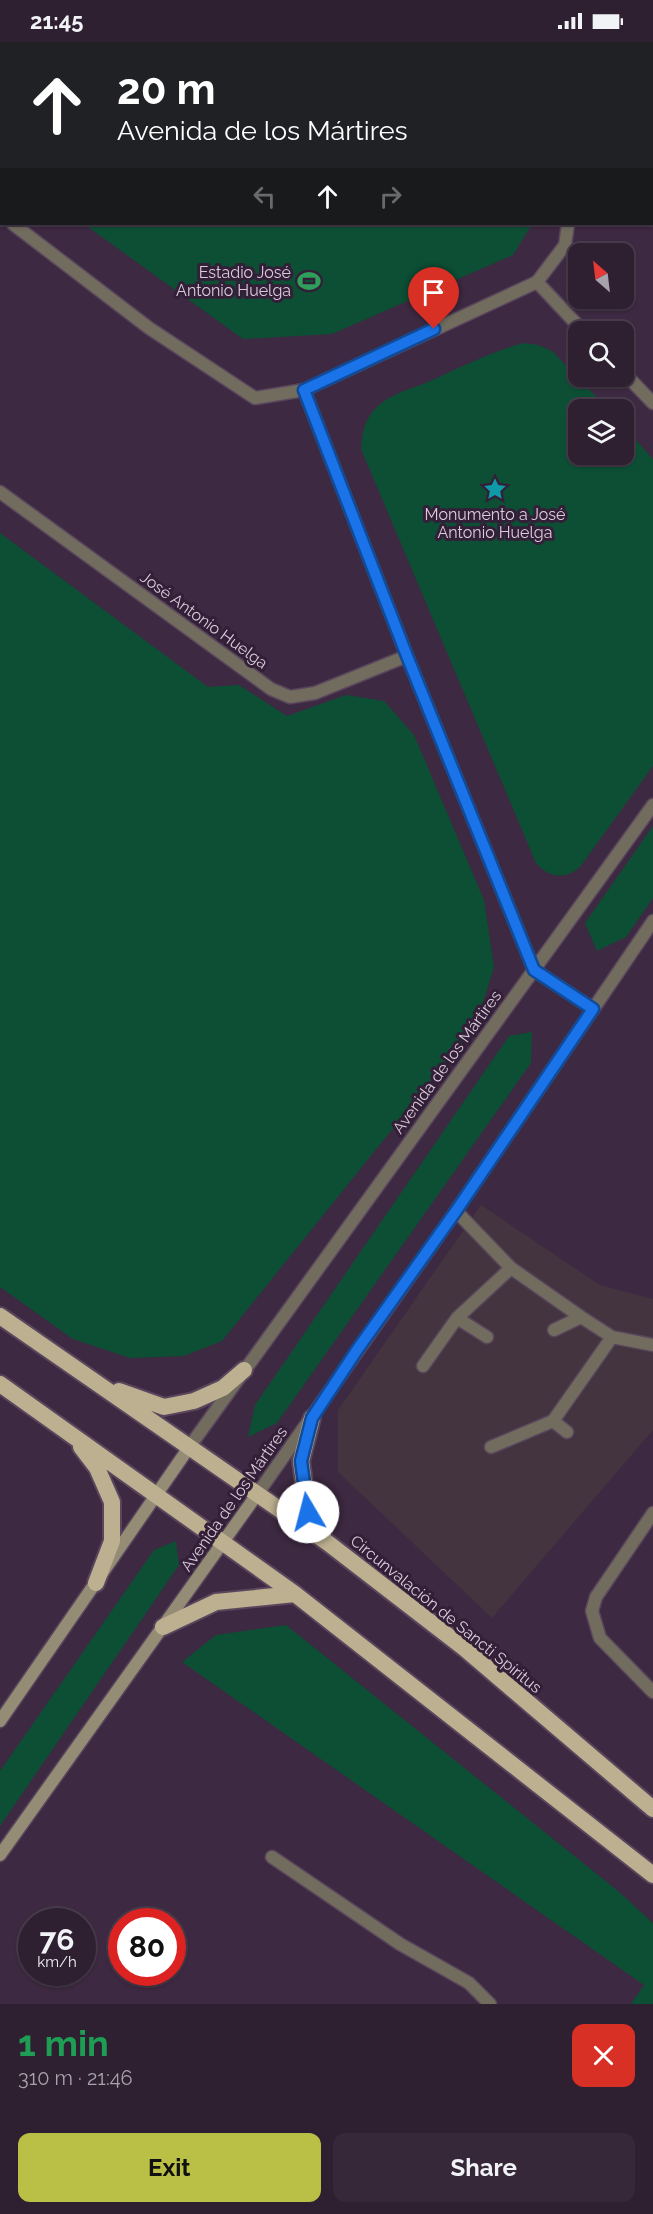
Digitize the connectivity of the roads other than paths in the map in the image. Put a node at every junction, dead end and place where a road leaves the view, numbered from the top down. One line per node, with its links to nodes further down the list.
1 (14, 225): 6 (street)
2 (568, 225): 3 (street)
3 (537, 282): 4 (street); 6 (street)
4 (574, 321)
5 (634, 383): 7 (street)
6 (304, 390): 9 (street)
7 (653, 403)
8 (0, 492): 9 (street, José Antonio Huelga)
9 (407, 656): 12 (street)
10 (653, 805): 12 (street, Avenida de los Mártires)
11 (653, 921): 13 (street, Avenida de los Mártires)
12 (534, 970): 13 (street); 24 (street, Avenida de los Mártires)
13 (593, 1009): 14 (street, Avenida de los Mártires)
14 (456, 1211): 15 (street); 27 (street, Avenida de los Mártires)
15 (511, 1268): 17 (street); 18 (street)
16 (0, 1317): 26 (highway, Circunvalación de Sancti Spíritus)
17 (581, 1317): 19 (street); 21 (street)
18 (457, 1318): 20 (street); 23 (street)
19 (554, 1330)
20 (487, 1337)
21 (612, 1337): 22 (street); 28 (street)
22 (653, 1346)
23 (423, 1366)
24 (244, 1370): 26 (highway); 31 (street, Avenida de los Mártires)
25 (0, 1384): 29 (highway)
26 (97, 1384): 31 (highway, Circunvalación de Sancti Spíritus)
27 (312, 1418): 33 (street, Avenida de los Mártires); 37 (highway)
28 (553, 1421): 30 (street); 32 (street)
29 (67, 1431): 34 (highway); 38 (highway)
30 (567, 1432)
31 (190, 1446): 33 (highway, Circunvalación de Sancti Spíritus); 34 (main road, Avenida de los Mártires)
32 (491, 1447)
33 (258, 1493): 36 (main road, Avenida de los Mártires); 37 (highway, Circunvalación de Sancti Spíritus)
34 (157, 1494): 36 (highway); 38 (main road, Avenida de los Mártires)
35 (653, 1513): 41 (street)
36 (223, 1542): 39 (highway); 40 (main road, Avenida de los Mártires)
37 (328, 1543): 43 (highway, Circunvalación de Sancti Spíritus)
38 (96, 1583): 42 (main road, Avenida de los Mártires)
39 (295, 1594): 40 (highway); 46 (highway)
40 (163, 1627): 44 (main road, Avenida de los Mártires)
41 (653, 1692)
42 (0, 1721)
43 (653, 1809)
44 (0, 1855)
45 (272, 1857): 47 (street)
46 (653, 1875)
47 (490, 2004)

